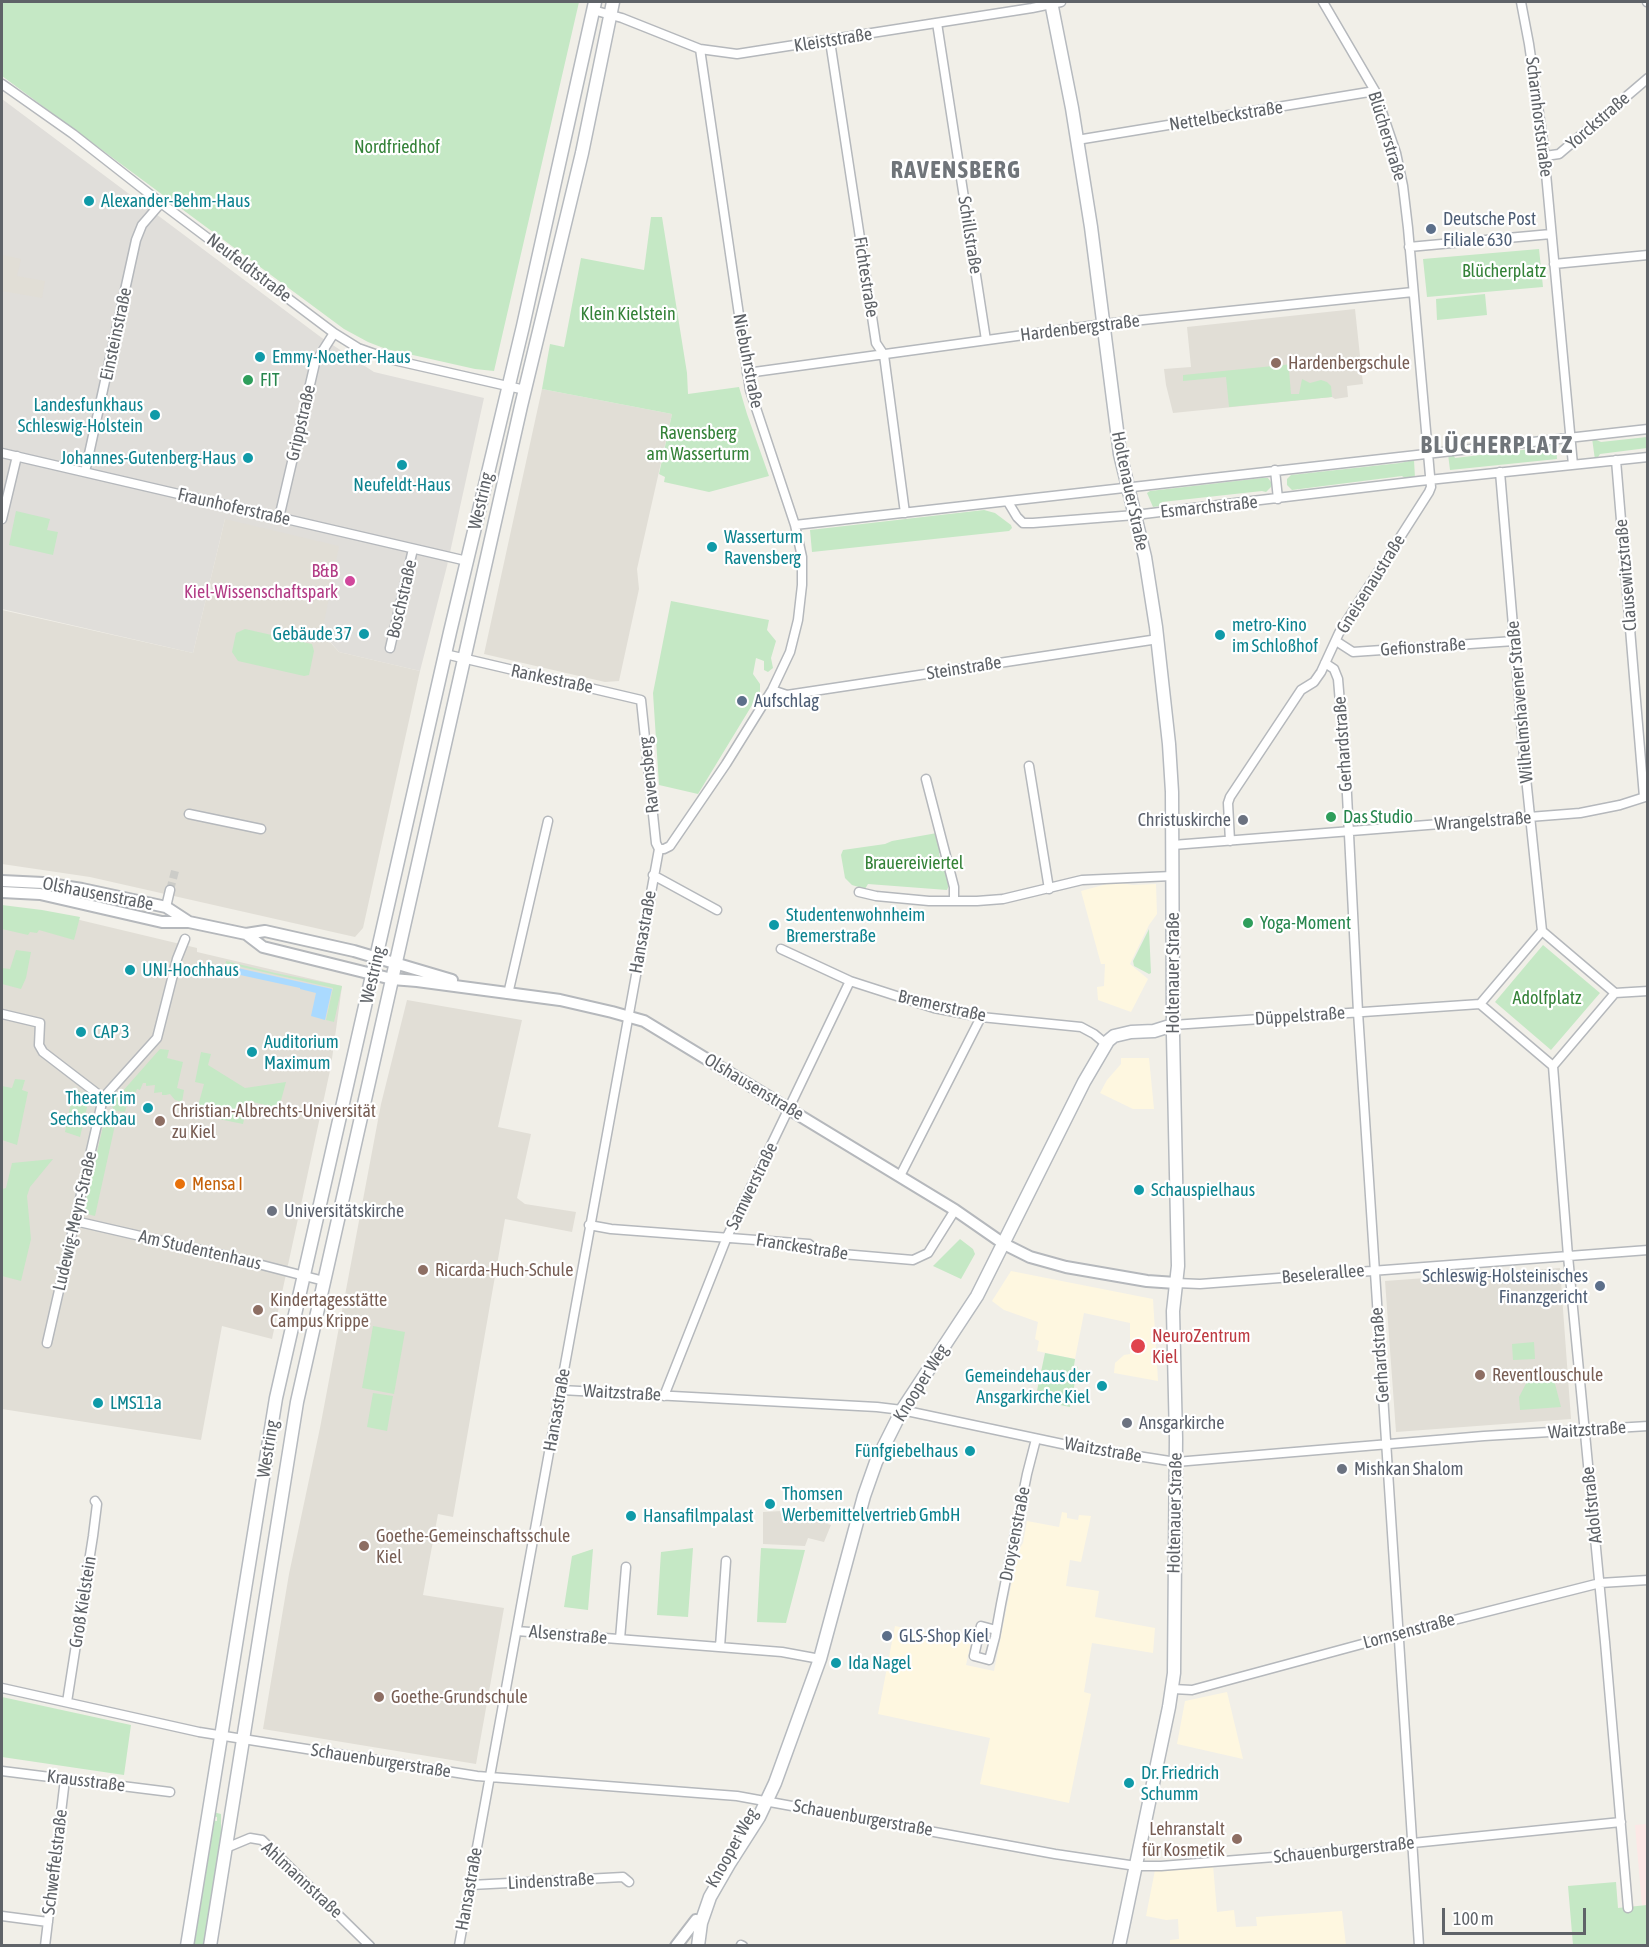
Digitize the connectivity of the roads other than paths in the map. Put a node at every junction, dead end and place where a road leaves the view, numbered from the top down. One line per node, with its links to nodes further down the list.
1 (1054, 2): 6 (street, Kleiststraße); 12 (main road, Holtenauer Straße)
2 (1323, 2): 11 (street, Blücherstraße)
3 (1521, 2): 13 (street, Scharnhorststraße)
4 (594, 6): 5 (street, Westring); 25 (main road, Westring)
5 (612, 8): 8 (street, Kleiststraße); 26 (main road, Westring)
6 (937, 23): 7 (street, Kleiststraße); 22 (street, Schillstraße)
7 (830, 41): 8 (street, Kleiststraße); 23 (street, Fichtestraße)
8 (700, 49): 24 (street, Niebuhrstraße)
9 (1647, 78): 13 (street, Yorckstraße)
10 (2, 84): 14 (street, Neufeldtstraße)
11 (1375, 91): 12 (street, Nettelbeckstraße); 16 (street, Blücherstraße)
12 (1077, 140): 20 (main road, Holtenauer Straße)
13 (1545, 156): 15 (street, Scharnhorststraße)
14 (162, 203): 21 (street, Neufeldtstraße); 36 (street, Einsteinstraße)
15 (1551, 234): 16 (street); 18 (street)
16 (1409, 247): 19 (street)
17 (1647, 255): 18 (street)
18 (1554, 264): 28 (street)
19 (1413, 292): 20 (street, Hardenbergstraße); 30 (street)
20 (1104, 324): 22 (street, Hardenbergstraße); 39 (main road, Holtenauer Straße)
21 (334, 333): 25 (street, Neufeldtstraße); 44 (street, Grippstraße)
22 (986, 340): 23 (street, Hardenbergstraße)
23 (884, 355): 24 (street, Hardenbergstraße); 42 (street, Fichtestraße)
24 (747, 373): 46 (street, Niebuhrstraße)
25 (508, 386): 26 (street, Neufeldtstraße); 48 (main road, Westring)
26 (525, 390): 54 (main road, Westring)
27 (1647, 429): 28 (street, Esmarchstraße)
28 (1570, 438): 30 (street, Esmarchstraße); 34 (street)
29 (2, 453): 31 (street, Fraunhoferstraße)
30 (1428, 454): 35 (street, Esmarchstraße); 38 (street)
31 (17, 456): 36 (street, Fraunhoferstraße); 45 (street)
32 (1647, 457): 33 (street, Esmarchstraße)
33 (1616, 460): 34 (street, Esmarchstraße); 62 (street, Clausewitzstraße)
34 (1573, 465): 37 (street, Esmarchstraße)
35 (1275, 470): 39 (street, Esmarchstraße); 40 (street, Esmarchstraße)
36 (85, 472): 44 (street, Fraunhoferstraße)
37 (1500, 472): 38 (street, Esmarchstraße); 51 (street, Wilhelmshavener Straße)
38 (1431, 480): 40 (street, Esmarchstraße); 50 (street, Gneisenaustraße)
39 (1127, 489): 41 (street, Esmarchstraße); 43 (main road, Holtenauer Straße)
40 (1278, 499): 43 (street, Esmarchstraße)
41 (1008, 502): 42 (street, Esmarchstraße); 43 (street, Esmarchstraße)
42 (905, 513): 46 (street, Esmarchstraße)
43 (1135, 515): 49 (main road, Holtenauer Straße)
44 (279, 518): 47 (street, Fraunhoferstraße)
45 (2, 519)
46 (795, 525): 56 (street, Niebuhrstraße)
47 (413, 549): 48 (street, Fraunhoferstraße); 52 (street, Boschstraße)
48 (467, 561): 53 (main road, Westring)
49 (1158, 639): 56 (street, Steinstraße); 69 (main road, Holtenauer Straße)
50 (1335, 641): 51 (street, Gefionstraße); 55 (street, Gneisenaustraße)
51 (1514, 641): 64 (street, Wilhelmshavener Straße)
52 (390, 648)
53 (445, 654): 54 (street, Rankestraße); 58 (main road, Westring)
54 (464, 659): 57 (street, Rankestraße); 60 (main road, Westring)
55 (1324, 663): 67 (street, Gerhardstraße); 68 (street, Gneisenaustraße)
56 (772, 690): 70 (street, Niebuhrstraße)
57 (641, 700): 70 (street, Ravensberg)
58 (420, 763): 60 (street); 85 (main road, Westring)
59 (1029, 766): 74 (street)
60 (440, 767): 86 (main road, Westring)
61 (926, 779): 78 (street)
62 (1646, 797): 64 (street, Wrangelstraße)
63 (189, 814): 66 (street)
64 (1530, 818): 67 (street, Wrangelstraße); 82 (street, Wilhelmshavener Straße)
65 (548, 821): 92 (street)
66 (261, 829)
67 (1347, 832): 68 (street, Wrangelstraße); 95 (street, Gerhardstraße)
68 (1230, 841): 69 (street, Wrangelstraße)
69 (1173, 845): 72 (main road, Holtenauer Straße)
70 (659, 849): 71 (street)
71 (653, 875): 80 (street); 97 (street, Hansastraße)
72 (1172, 876): 74 (street); 99 (main road, Holtenauer Straße)
73 (2, 881): 79 (street, Olshausenstraße)
74 (1049, 889): 78 (street)
75 (170, 890): 79 (street)
76 (2, 892): 81 (street, Olshausenstraße)
77 (860, 892): 78 (street)
78 (954, 901)
79 (166, 907): 81 (street, Olshausenstraße)
80 (717, 910)
81 (189, 922): 83 (street, Olshausenstraße); 102 (street)
82 (1542, 931): 93 (street); 94 (street)
83 (246, 934): 85 (street, Olshausenstraße); 87 (street, Olshausenstraße)
84 (781, 950): 89 (street, Bremerstraße)
85 (376, 958): 86 (street, Olshausenstraße); 87 (main road, Westring)
86 (396, 963): 88 (main road, Westring); 90 (street, Olshausenstraße)
87 (372, 975): 88 (street, Olshausenstraße); 113 (main road, Westring)
88 (392, 979): 90 (street, Olshausenstraße); 114 (main road, Westring)
89 (850, 981): 98 (street, Bremerstraße); 103 (street, Samwerstraße)
90 (479, 989): 92 (street, Olshausenstraße)
91 (1647, 990): 93 (street)
92 (508, 993): 97 (street, Olshausenstraße)
93 (1615, 993): 101 (street)
94 (1480, 1004): 95 (street, Düppelstraße); 101 (street)
95 (1358, 1012): 99 (street, Düppelstraße); 112 (street, Gerhardstraße)
96 (2, 1014): 102 (street)
97 (628, 1017): 103 (street, Olshausenstraße); 107 (street, Hansastraße)
98 (981, 1017): 100 (street, Bremerstraße); 104 (street)
99 (1173, 1030): 100 (main road, Düppelstraße); 115 (main road, Holtenauer Straße)
100 (1114, 1038): 109 (main road, Knooper Weg)
101 (1553, 1066): 111 (street, Adolfstraße)
102 (103, 1098): 106 (street, Ludewig-Meyn-Straße)
103 (789, 1108): 104 (street, Olshausenstraße); 108 (street, Samwerstraße)
104 (900, 1176): 105 (street, Olshausenstraße)
105 (955, 1210): 108 (street, Franckestraße); 109 (street, Olshausenstraße)
106 (75, 1221): 113 (street, Am Studentenhaus); 116 (street, Ludewig-Meyn-Straße)
107 (589, 1225): 108 (street, Franckestraße); 117 (street, Hansastraße)
108 (727, 1237): 118 (street, Samwerstraße)
109 (1004, 1244): 115 (street, Beselerallee); 119 (main road, Knooper Weg)
110 (1647, 1250): 111 (street, Beselerallee)
111 (1568, 1256): 112 (street, Beselerallee); 121 (street, Adolfstraße)
112 (1374, 1269): 115 (street, Beselerallee); 123 (street, Gerhardstraße)
113 (304, 1276): 114 (street, Am Studentenhaus); 139 (main road, Westring)
114 (324, 1281): 140 (main road, Westring)
115 (1176, 1283): 124 (main road, Holtenauer Straße)
116 (47, 1343)
117 (561, 1390): 118 (street, Waitzstraße); 131 (street, Hansastraße)
118 (664, 1396): 119 (street, Waitzstraße)
119 (902, 1410): 122 (street, Waitzstraße); 135 (main road, Knooper Weg)
120 (1647, 1426): 121 (street, Waitzstraße)
121 (1585, 1430): 123 (street, Waitzstraße); 129 (street, Adolfstraße)
122 (1036, 1439): 124 (street, Waitzstraße); 130 (street, Droysenstraße)
123 (1387, 1445): 124 (street, Waitzstraße); 132 (street, Gerhardstraße)
124 (1176, 1462): 137 (main road, Holtenauer Straße)
125 (95, 1501): 138 (street, Groß Kielstein)
126 (726, 1561): 134 (street)
127 (626, 1567): 133 (street, Alsenstraße)
128 (1647, 1580): 129 (street, Lornsenstraße)
129 (1600, 1583): 132 (street, Lornsenstraße); 146 (street, Adolfstraße)
130 (996, 1630)
131 (517, 1631): 133 (street, Alsenstraße); 142 (street, Hansastraße)
132 (1399, 1634): 137 (street, Lornsenstraße); 147 (street, Gerhardstraße)
133 (620, 1639): 134 (street, Alsenstraße)
134 (720, 1647): 135 (street, Alsenstraße)
135 (820, 1659): 145 (main road, Knooper Weg)
136 (2, 1688): 138 (street, Schauenburgerstraße)
137 (1173, 1689): 149 (main road, Holtenauer Straße)
138 (67, 1702): 139 (street, Schauenburgerstraße)
139 (222, 1736): 140 (street, Schauenburgerstraße); 158 (main road, Westring)
140 (243, 1739): 142 (street, Schauenburgerstraße); 148 (main road, Westring)
141 (2, 1771): 143 (street, Krausstraße)
142 (490, 1776): 145 (street, Schauenburgerstraße); 151 (street, Hansastraße)
143 (65, 1779): 144 (street, Krausstraße); 155 (street, Schweffelstraße)
144 (170, 1792)
145 (764, 1800): 149 (street, Schauenburgerstraße); 154 (main road, Knooper Weg); 156 (main road, Knooper Weg)
146 (1621, 1822): 147 (street, Schauenburgerstraße); 152 (street, Adolfstraße)
147 (1413, 1842): 149 (street, Schauenburgerstraße); 164 (street, Gerhardstraße)
148 (226, 1848): 159 (main road, Westring); 160 (street, Ahlmannstraße)
149 (1136, 1866): 163 (main road, Holtenauer Straße)
150 (629, 1882): 151 (street, Lindenstraße)
151 (471, 1886): 161 (street, Hansastraße)
152 (1628, 1908)
153 (2, 1916): 155 (street)
154 (696, 1920): 156 (main road, Knooper Weg); 162 (street)
155 (48, 1922): 157 (street, Schweffelstraße)
156 (695, 1945)
157 (45, 1946)
158 (187, 1946)
159 (210, 1946)
160 (370, 1946)
161 (459, 1946)
162 (676, 1946)
163 (1119, 1946)
164 (1419, 1946)

